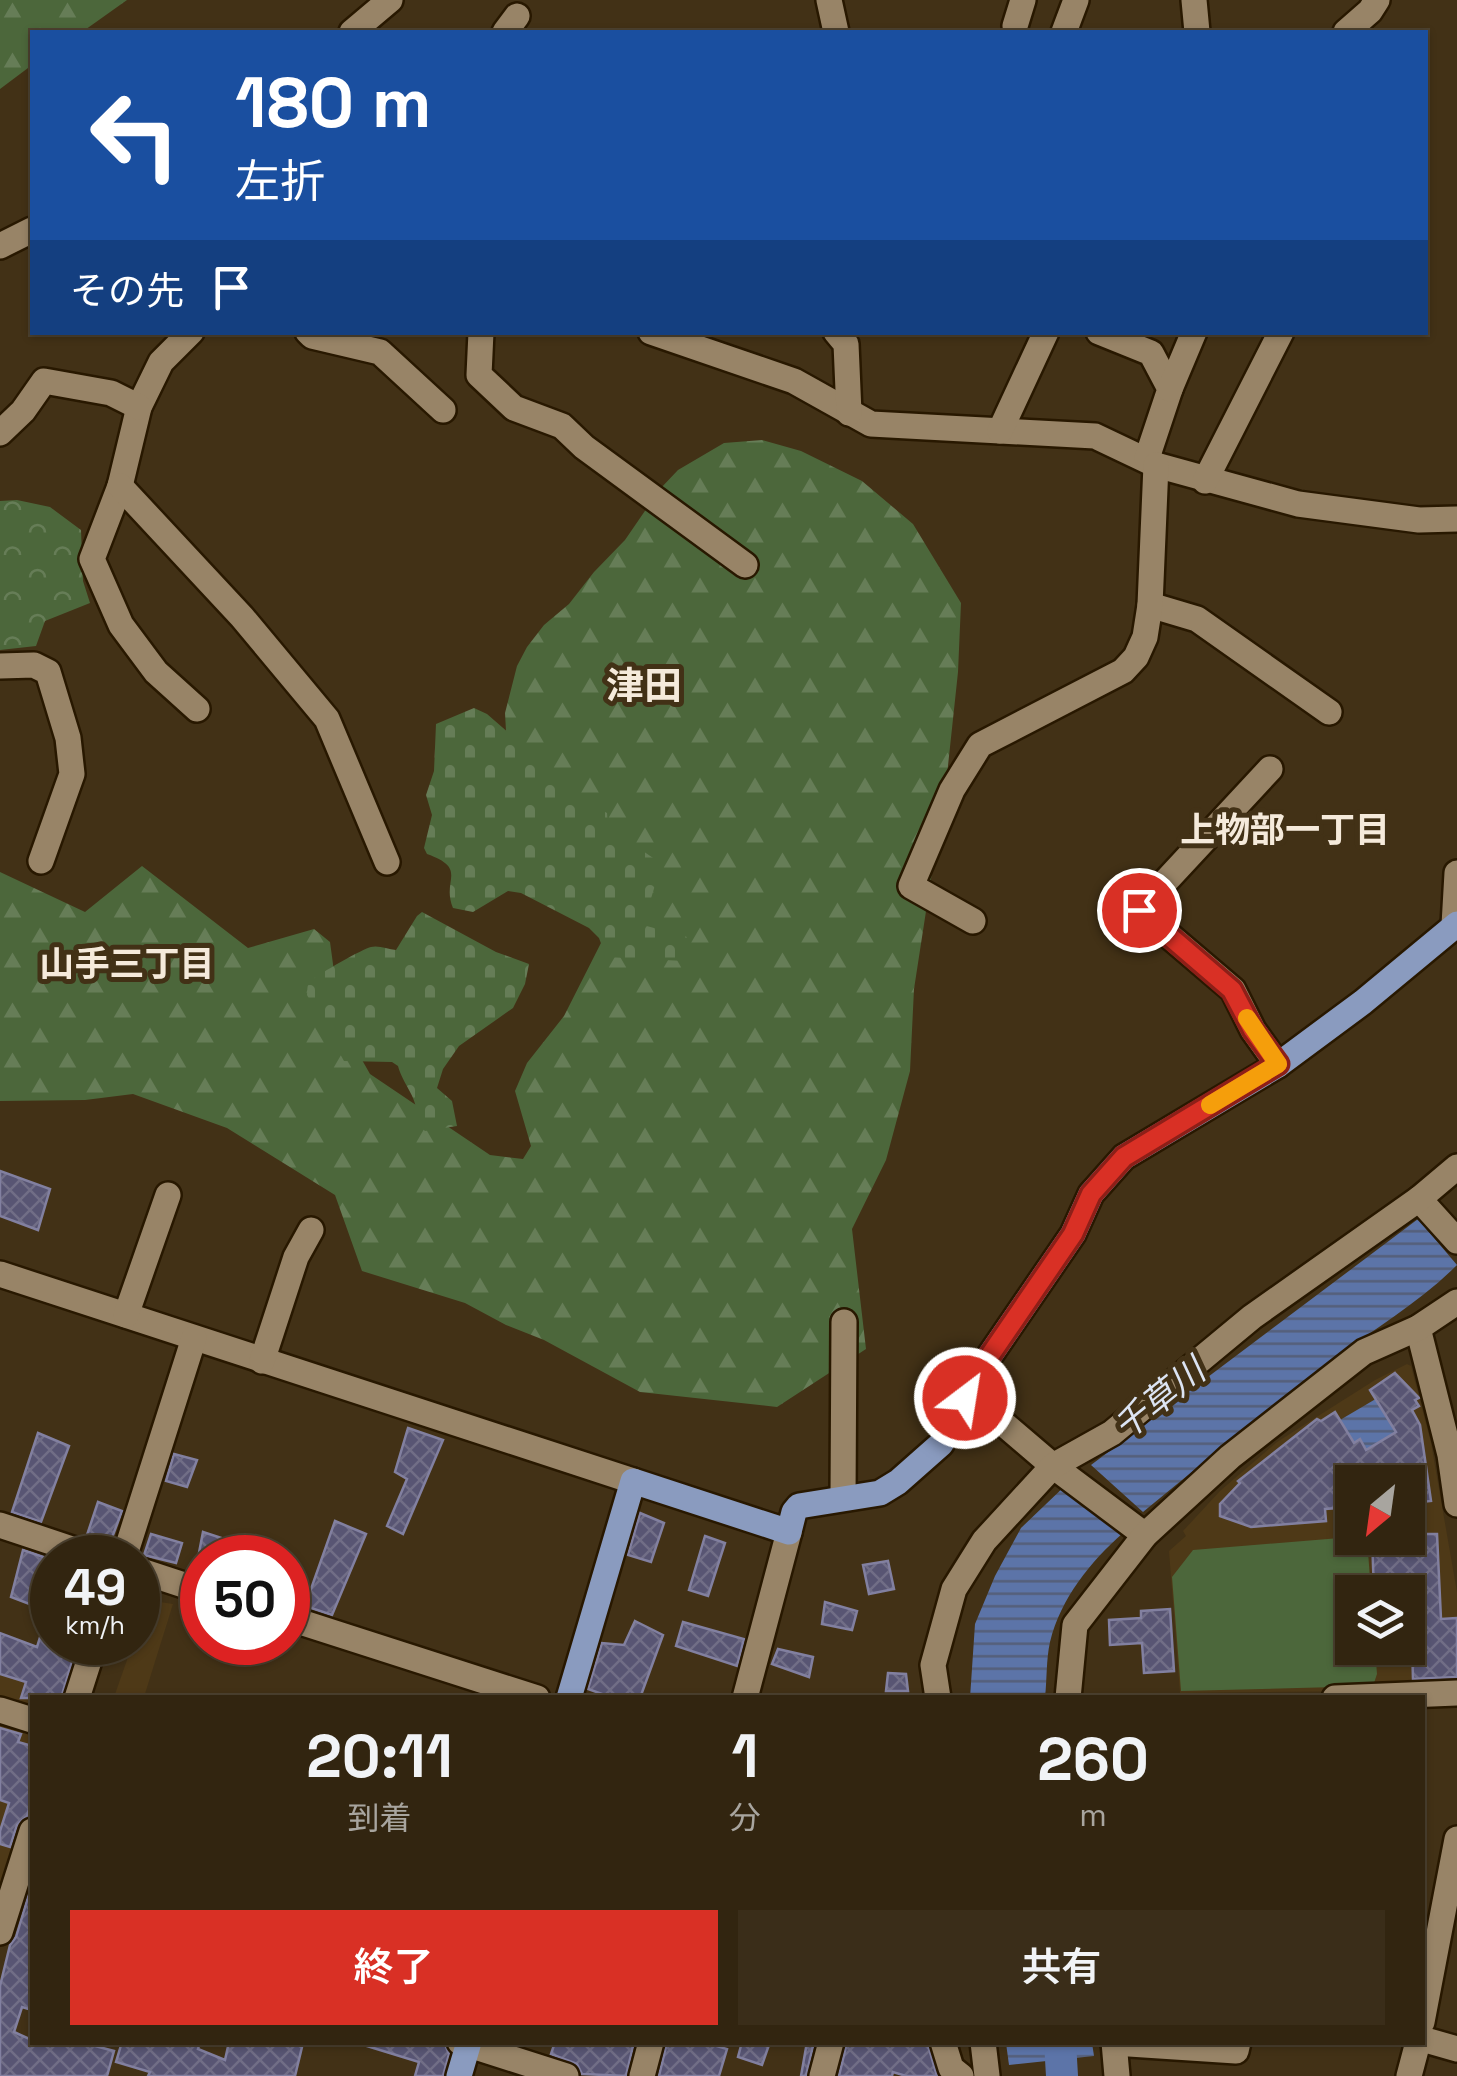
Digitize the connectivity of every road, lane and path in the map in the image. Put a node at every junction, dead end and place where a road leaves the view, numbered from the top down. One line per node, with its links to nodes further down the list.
1 (829, 0): 9 (street)
2 (1024, 0): 7 (street)
3 (1076, 0): 10 (street)
4 (1194, 0): 11 (street)
5 (1376, 0): 12 (street)
6 (382, 3): 8 (street)
7 (1014, 26)
8 (354, 30)
9 (836, 30)
10 (1065, 30)
11 (1196, 30)
12 (1348, 30)
13 (30, 231): 14 (street)
14 (0, 246)
15 (189, 335): 25 (street)
16 (311, 335): 26 (street)
17 (480, 335): 34 (street)
18 (660, 335): 27 (street)
19 (838, 335): 27 (street)
20 (1045, 335): 28 (street)
21 (1106, 335): 24 (street)
22 (1193, 335): 24 (street)
23 (1279, 335): 31 (street)
24 (1170, 390): 30 (street)
25 (139, 407): 29 (street); 32 (street)
26 (442, 410)
27 (850, 413): 28 (street)
28 (1000, 431): 30 (street)
29 (0, 433)
30 (1152, 462): 31 (street); 35 (street)
31 (1205, 481): 33 (street)
32 (120, 486): 37 (street); 41 (street)
33 (1457, 519)
34 (745, 565)
35 (1150, 606): 38 (street); 43 (street)
36 (0, 666): 40 (street)
37 (197, 708)
38 (1329, 712)
39 (1270, 769): 45 (street)
40 (40, 861)
41 (387, 862)
42 (1457, 873): 44 (street)
43 (974, 920)
44 (1456, 925): 45 (main road)
45 (1278, 1064): 58 (main road)
46 (1457, 1168): 48 (street)
47 (168, 1196): 53 (street)
48 (1419, 1199): 50 (street); 60 (street)
49 (311, 1230): 57 (street)
50 (1457, 1241)
51 (0, 1274): 53 (street)
52 (1457, 1302): 55 (street)
53 (126, 1315): 56 (street)
54 (844, 1322): 62 (street)
55 (1418, 1328): 59 (street); 68 (street)
56 (194, 1338): 57 (street); 66 (street)
57 (262, 1361): 61 (street)
58 (965, 1398): 60 (street); 62 (main road)
59 (1451, 1433): 63 (street)
60 (1053, 1466): 68 (street); 76 (street)
61 (633, 1481): 65 (main road); 74 (main road)
62 (843, 1498): 65 (main road)
63 (1457, 1504)
64 (0, 1526): 67 (street)
65 (789, 1532): 75 (street)
66 (131, 1535)
67 (30, 1536)
68 (1145, 1536): 77 (street)
69 (310, 1625): 73 (street)
70 (88, 1665): 72 (street)
71 (1457, 1693): 78 (street)
72 (78, 1695)
73 (528, 1695)
74 (570, 1695)
75 (746, 1695)
76 (938, 1695)
77 (1068, 1695)
78 (1408, 1695)
79 (0, 1710): 80 (street)
80 (30, 1719)
81 (30, 1838): 83 (street)
82 (1457, 1839): 85 (street)
83 (14, 1898): 84 (street)
84 (0, 1932)
85 (1425, 2008)
86 (1425, 2042): 97 (street)
87 (466, 2045): 98 (main road)
88 (472, 2045): 99 (street)
89 (650, 2045): 100 (street)
90 (830, 2045): 101 (street)
91 (944, 2045): 102 (street)
92 (983, 2045): 103 (street)
93 (1114, 2045): 104 (street)
94 (1160, 2045): 95 (street)
95 (1237, 2045)
96 (1419, 2045): 105 (street)
97 (1457, 2049)
98 (459, 2076)
99 (566, 2076)
100 (642, 2076)
101 (822, 2076)
102 (960, 2076)
103 (987, 2076)
104 (1117, 2076)
105 (1408, 2076)

